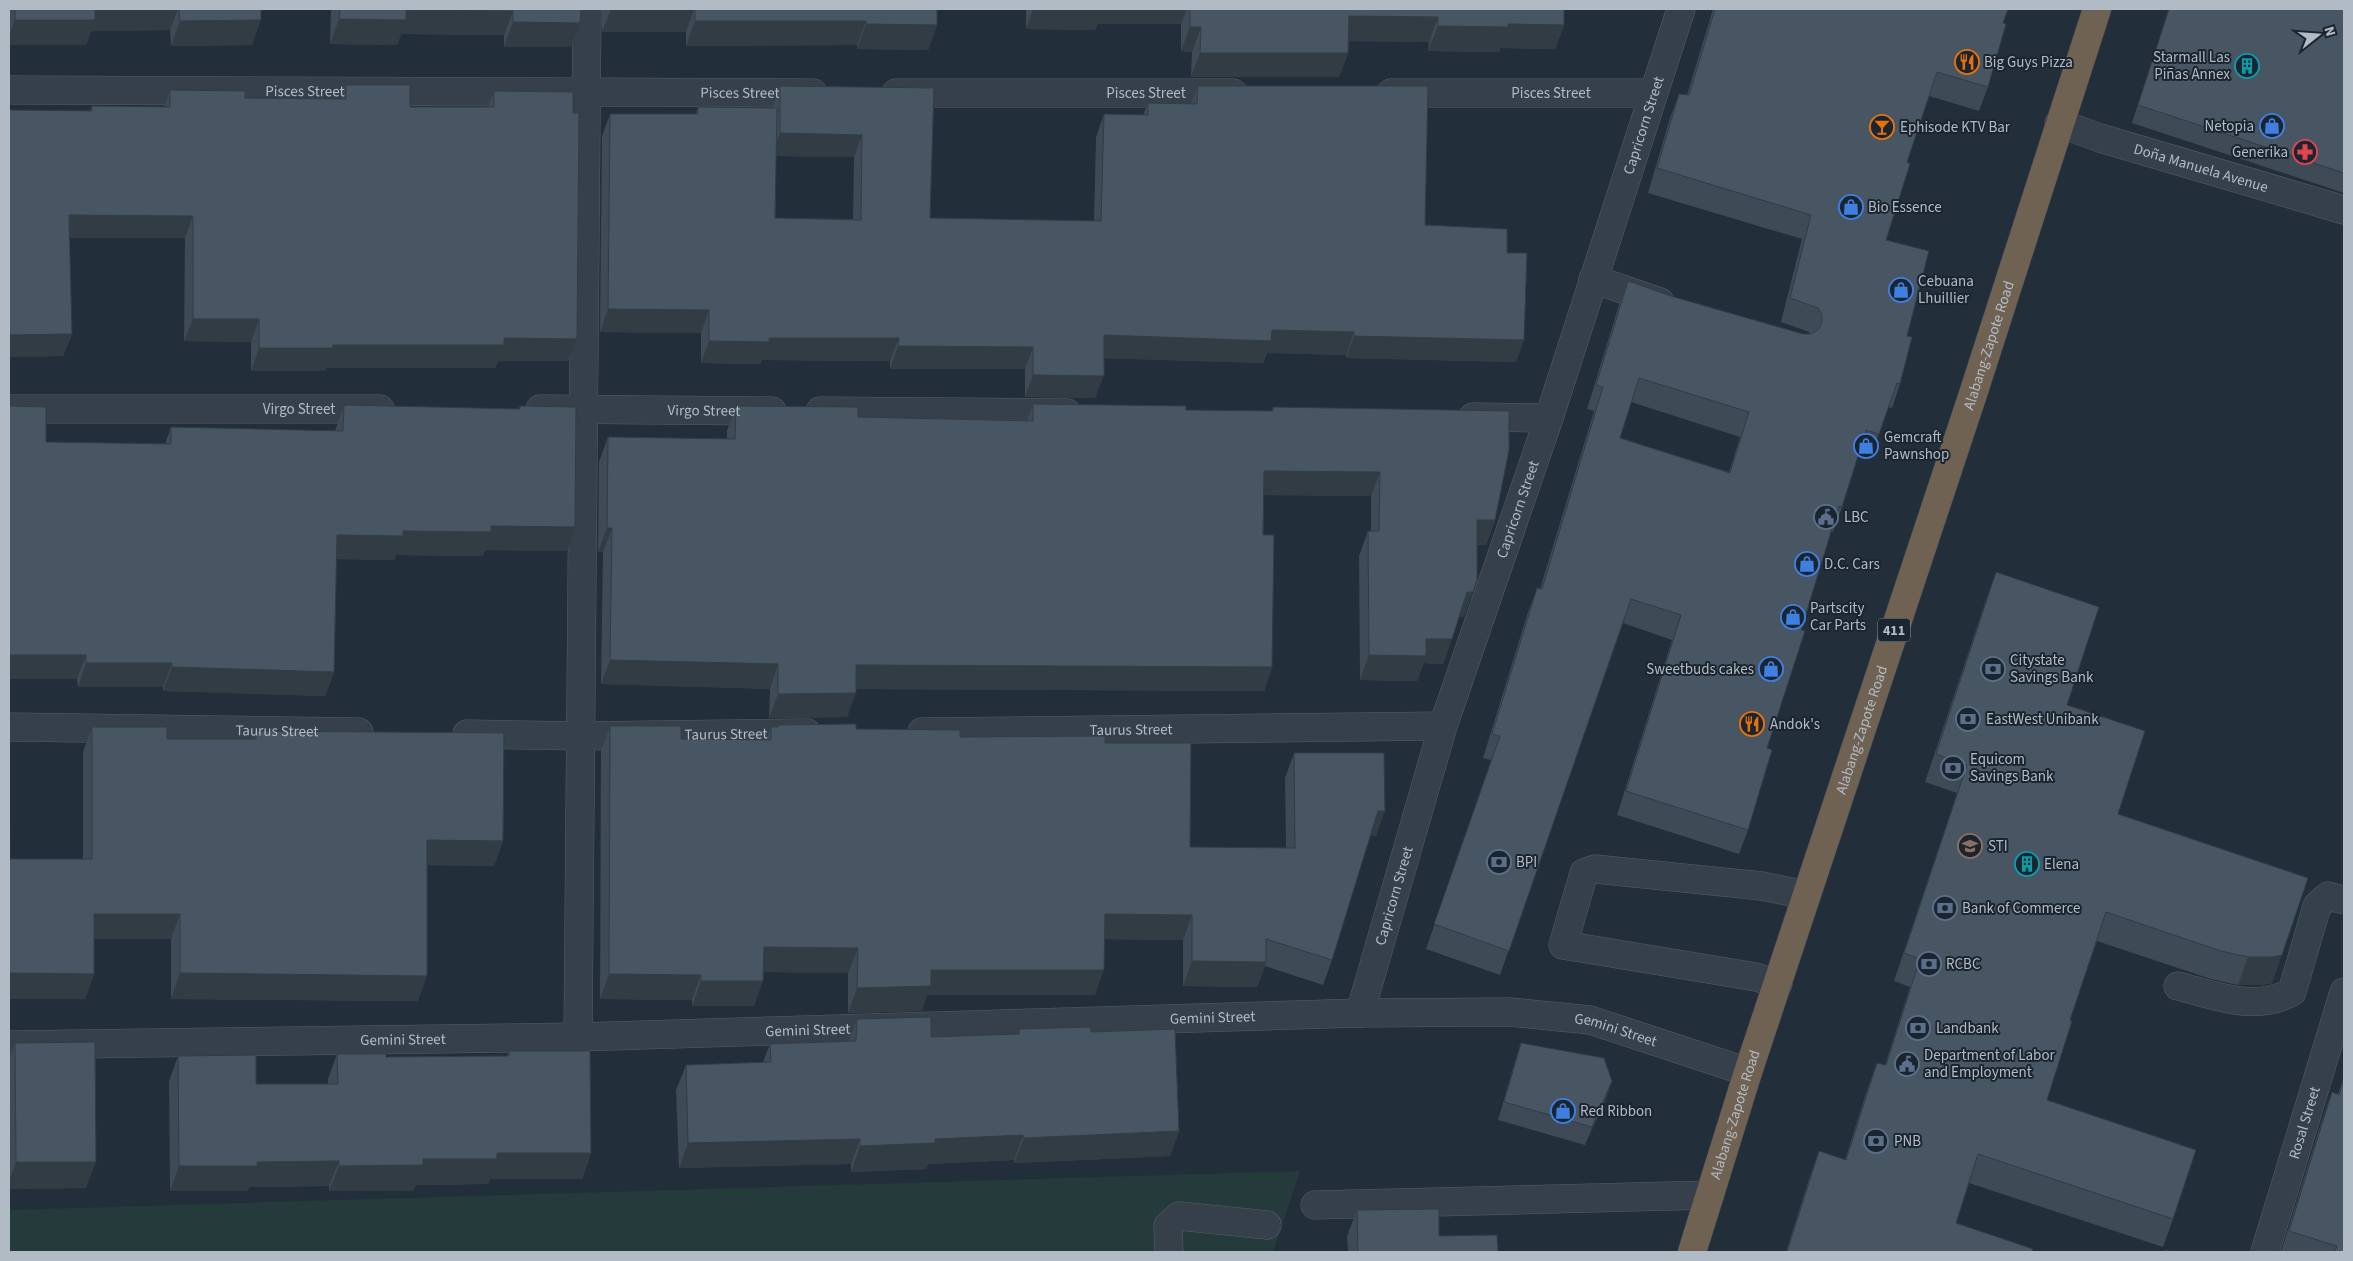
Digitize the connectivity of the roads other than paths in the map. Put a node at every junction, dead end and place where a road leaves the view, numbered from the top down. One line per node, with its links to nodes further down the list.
1 (587, 9): 5 (street)
2 (1681, 9): 10 (street, Capricorn Street)
3 (2097, 9): 11 (highway, Alabang-Zapote Road / 411)
4 (9, 90): 5 (street, Pisces Street)
5 (586, 93): 6 (street, Pisces Street); 18 (street)
6 (835, 93)
7 (875, 93): 8 (street, Pisces Street)
8 (1254, 93)
9 (1363, 93): 10 (street, Pisces Street)
10 (1652, 93): 13 (street, Capricorn Street)
11 (2059, 123): 12 (street, Doña Manuela Avenue); 29 (highway, Alabang-Zapote Road / 411)
12 (2344, 210)
13 (1592, 279): 14 (street); 21 (street, Capricorn Street)
14 (1686, 310)
15 (9, 408): 16 (street, Virgo Street)
16 (405, 409)
17 (514, 409): 18 (street, Virgo Street)
18 (583, 409): 19 (street, Virgo Street); 28 (street)
19 (1091, 414)
20 (1449, 417): 21 (street)
21 (1549, 418): 22 (street, Capricorn Street)
22 (1443, 726): 24 (street, Taurus Street); 34 (street, Capricorn Street)
23 (9, 727): 25 (street, Taurus Street)
24 (898, 732)
25 (383, 733)
26 (828, 733): 28 (street, Taurus Street)
27 (442, 734): 28 (street, Taurus Street)
28 (580, 736): 35 (street)
29 (1806, 895): 31 (highway, Alabang-Zapote Road / 411); 31 (street)
30 (2344, 900): 32 (street)
31 (1778, 984): 37 (highway, Alabang-Zapote Road / 411)
32 (2178, 986)
33 (2344, 992): 43 (street, Rosal Street)
34 (1360, 1013): 35 (street, Gemini Street); 37 (street, Gemini Street)
35 (578, 1037): 36 (street, Gemini Street)
36 (9, 1045)
37 (1748, 1072): 38 (highway, Alabang-Zapote Road / 411)
38 (1710, 1195): 39 (street); 42 (highway, Alabang-Zapote Road / 411)
39 (1315, 1205)
40 (1267, 1225): 41 (street)
41 (1169, 1252)
42 (1692, 1252)
43 (2265, 1252)

